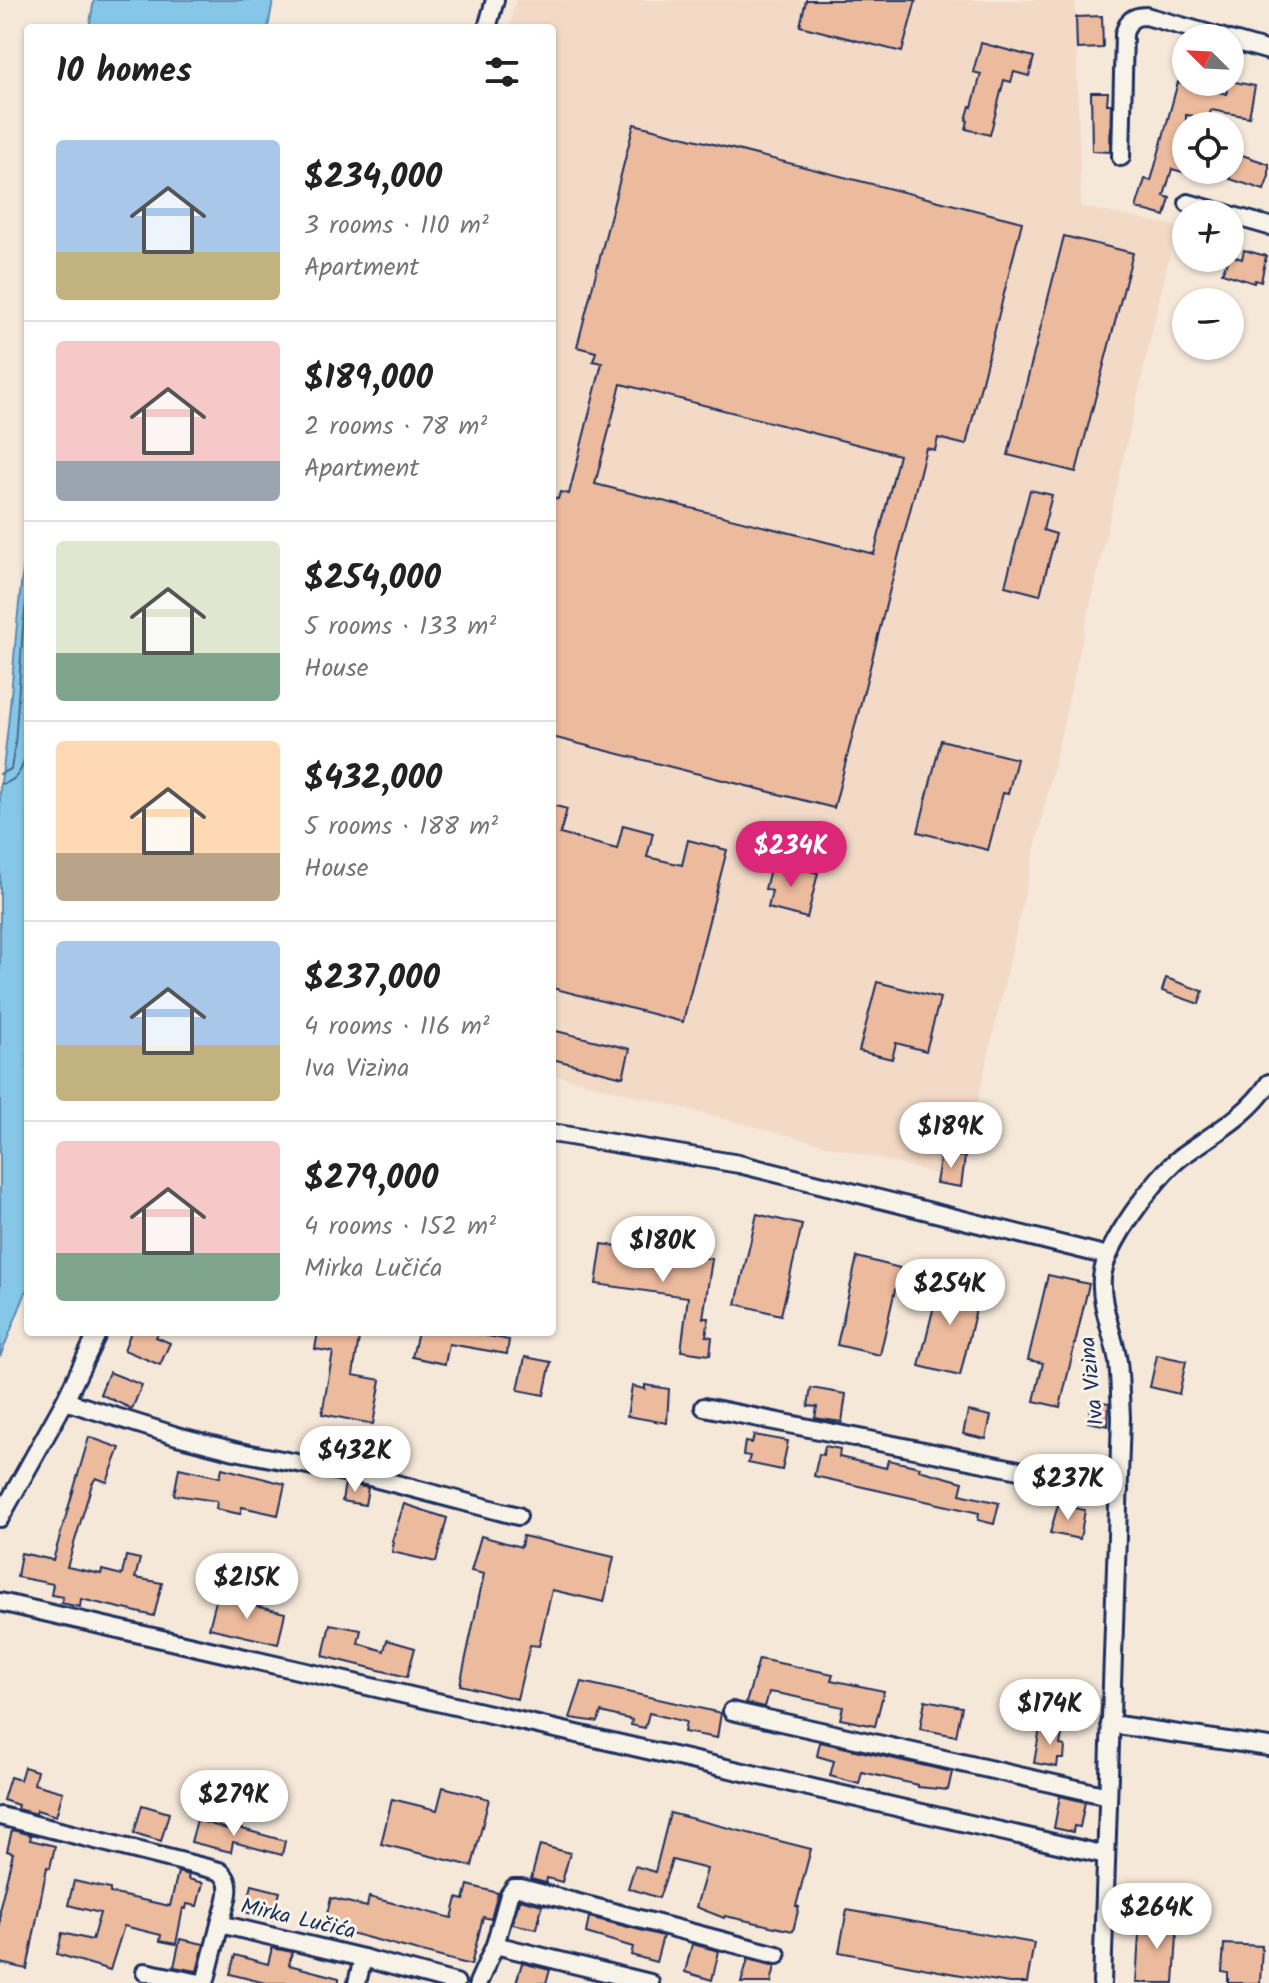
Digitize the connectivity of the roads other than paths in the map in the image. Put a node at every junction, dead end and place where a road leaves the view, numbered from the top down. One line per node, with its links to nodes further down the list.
1 (495, 0): 2 (street)
2 (488, 24)
3 (1174, 24): 6 (street)
4 (1244, 44): 5 (street)
5 (1269, 51)
6 (1121, 157)
7 (1244, 219): 8 (street)
8 (1269, 226)
9 (1269, 1083): 11 (street, Iva Vizina)
10 (556, 1134): 11 (street)
11 (1108, 1256): 15 (street, Iva Vizina)
12 (96, 1336): 13 (street)
13 (65, 1401): 16 (street); 17 (street)
14 (704, 1407): 15 (street)
15 (1119, 1490): 20 (street, Iva Vizina)
16 (518, 1516)
17 (0, 1518)
18 (0, 1602): 24 (street)
19 (732, 1711): 22 (street)
20 (1110, 1724): 21 (street); 22 (street, Iva Vizina)
21 (1269, 1747)
22 (1108, 1796): 24 (street, Iva Vizina)
23 (0, 1816): 25 (street, Mirka Lučića)
24 (1106, 1855): 35 (street, Iva Vizina)
25 (220, 1924): 28 (street, Mirka Lučića); 30 (street)
26 (495, 1945): 27 (street); 33 (street); 34 (street)
27 (777, 1955)
28 (363, 1958): 31 (street); 32 (street, Mirka Lučića)
29 (145, 1972): 30 (street)
30 (203, 1983)
31 (357, 1983)
32 (456, 1983)
33 (478, 1983)
34 (650, 1983)
35 (1102, 1983)

